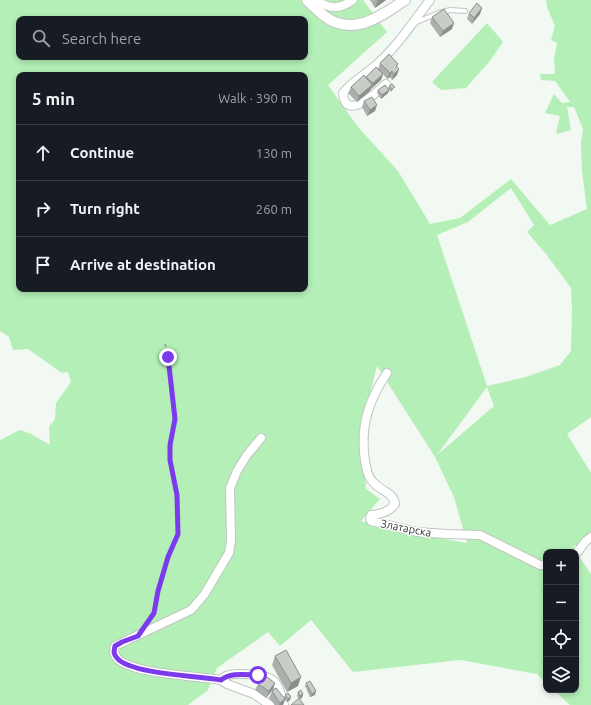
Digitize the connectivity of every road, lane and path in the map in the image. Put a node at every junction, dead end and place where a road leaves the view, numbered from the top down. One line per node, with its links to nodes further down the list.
1 (307, 0): 4 (street)
2 (315, 0): 3 (street)
3 (353, 0)
4 (405, 0)
5 (430, 0): 7 (street)
6 (465, 11): 7 (lane)
7 (412, 24): 8 (street)
8 (386, 84)
9 (165, 343): 15 (path)
10 (386, 373): 14 (street, Златарска)
11 (261, 438): 15 (street)
12 (591, 537): 13 (street)
13 (579, 550)
14 (543, 564)
15 (138, 636): 16 (street)
16 (221, 680): 17 (street); 18 (street)
17 (270, 705)
18 (284, 705)

